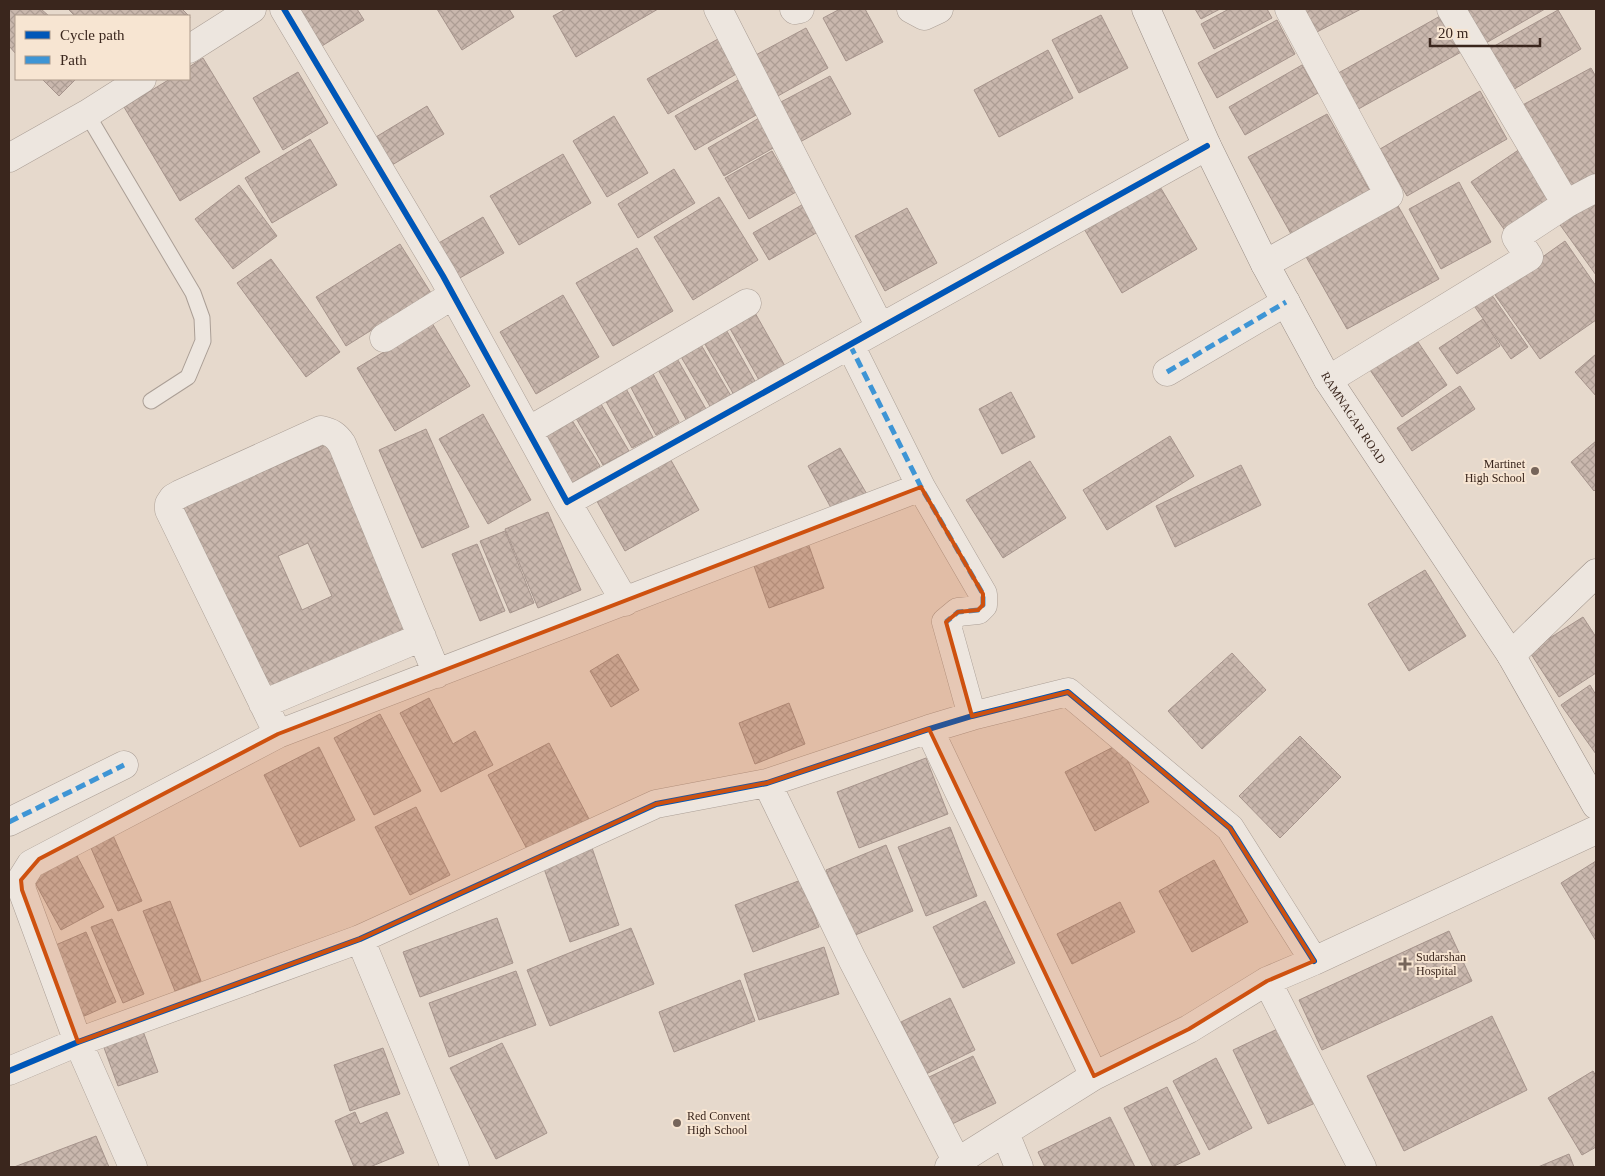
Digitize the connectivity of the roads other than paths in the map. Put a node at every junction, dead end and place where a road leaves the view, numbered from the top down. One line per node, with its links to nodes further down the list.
1 (252, 9): 11 (street)
2 (284, 9): 19 (street)
3 (718, 9): 22 (street)
4 (794, 9): 5 (street)
5 (800, 9)
6 (911, 9): 7 (street)
7 (939, 9)
8 (1146, 9): 14 (street, RAMNAGAR ROAD)
9 (1288, 9): 18 (street)
10 (1451, 9): 17 (street)
11 (190, 48)
12 (140, 80): 13 (street)
13 (87, 114): 15 (street); 27 (lane)
14 (1207, 146): 18 (street, RAMNAGAR ROAD); 22 (street)
15 (9, 158)
16 (1596, 188): 17 (street)
17 (1566, 204): 26 (street)
18 (1265, 264): 20 (street, RAMNAGAR ROAD)
19 (453, 295): 23 (street); 28 (street)
20 (1286, 302): 25 (street); 26 (street, RAMNAGAR ROAD)
21 (747, 303): 28 (street)
22 (880, 327): 24 (street)
23 (384, 338)
24 (850, 345): 29 (street); 30 (street)
25 (1167, 372)
26 (1328, 380): 34 (street, RAMNAGAR ROAD)
27 (151, 401)
28 (528, 431): 30 (street)
29 (921, 487): 32 (street); 37 (street)
30 (566, 502): 32 (street)
31 (1596, 573): 34 (street)
32 (625, 602): 35 (street)
33 (422, 636): 35 (street); 36 (street); 36 (street)
34 (1511, 655): 42 (street, RAMNAGAR ROAD)
35 (437, 674): 39 (street)
36 (263, 704): 39 (street)
37 (972, 716): 38 (street); 46 (street)
38 (929, 729): 41 (street); 50 (street)
39 (278, 734): 48 (street)
40 (124, 765): 43 (street)
41 (767, 783): 45 (street); 52 (street)
42 (1596, 805)
43 (9, 822)
44 (1596, 830): 46 (street)
45 (360, 939): 48 (street); 54 (street)
46 (1314, 961): 47 (street)
47 (1267, 981): 50 (street); 56 (street)
48 (78, 1042): 49 (street); 53 (street)
49 (9, 1071)
50 (1094, 1076): 51 (street)
51 (1005, 1133): 52 (street); 55 (street)
52 (953, 1164)
53 (132, 1167)
54 (455, 1167)
55 (1019, 1167)
56 (1362, 1167)

